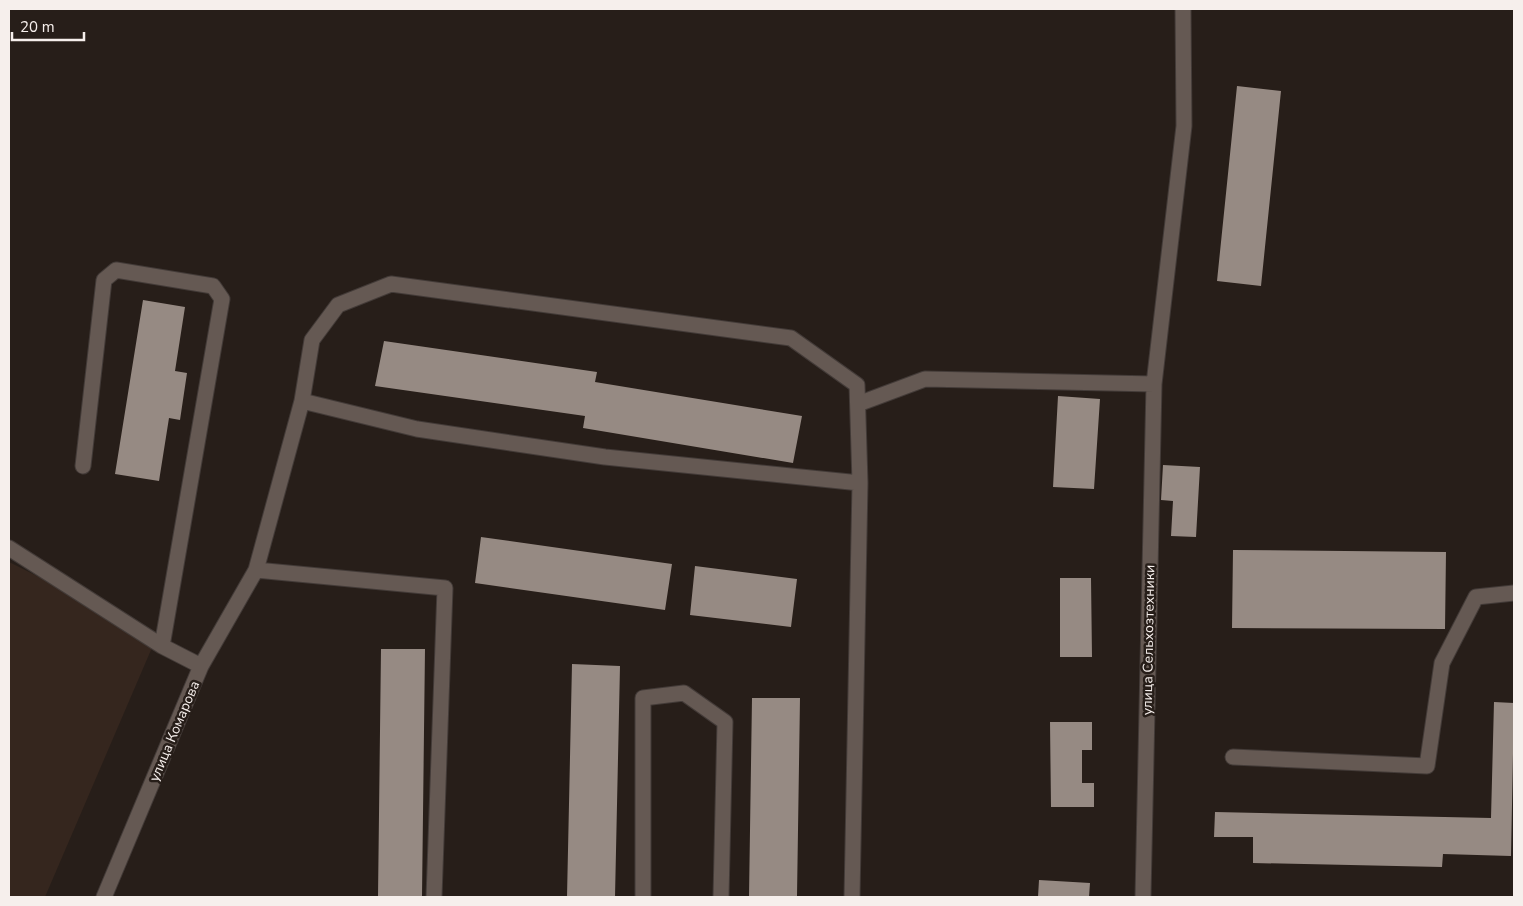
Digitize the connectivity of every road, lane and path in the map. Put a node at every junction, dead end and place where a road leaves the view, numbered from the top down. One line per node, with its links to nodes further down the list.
1 (1183, 9): 2 (street, улица Сельхозтехники)
2 (1154, 384): 4 (street); 18 (street, улица Сельхозтехники)
3 (302, 401): 4 (street, улица Комарова); 6 (street); 8 (street, улица Комарова)
4 (858, 404): 6 (street)
5 (82, 466): 10 (street)
6 (860, 483): 17 (street)
7 (9, 548): 10 (street)
8 (256, 570): 11 (street, улица Комарова); 14 (street)
9 (1514, 593): 12 (street)
10 (162, 646): 11 (street)
11 (201, 666): 13 (street, улица Комарова)
12 (1233, 757)
13 (104, 897)
14 (434, 897)
15 (643, 897): 16 (street)
16 (721, 897)
17 (852, 897)
18 (1143, 897)

